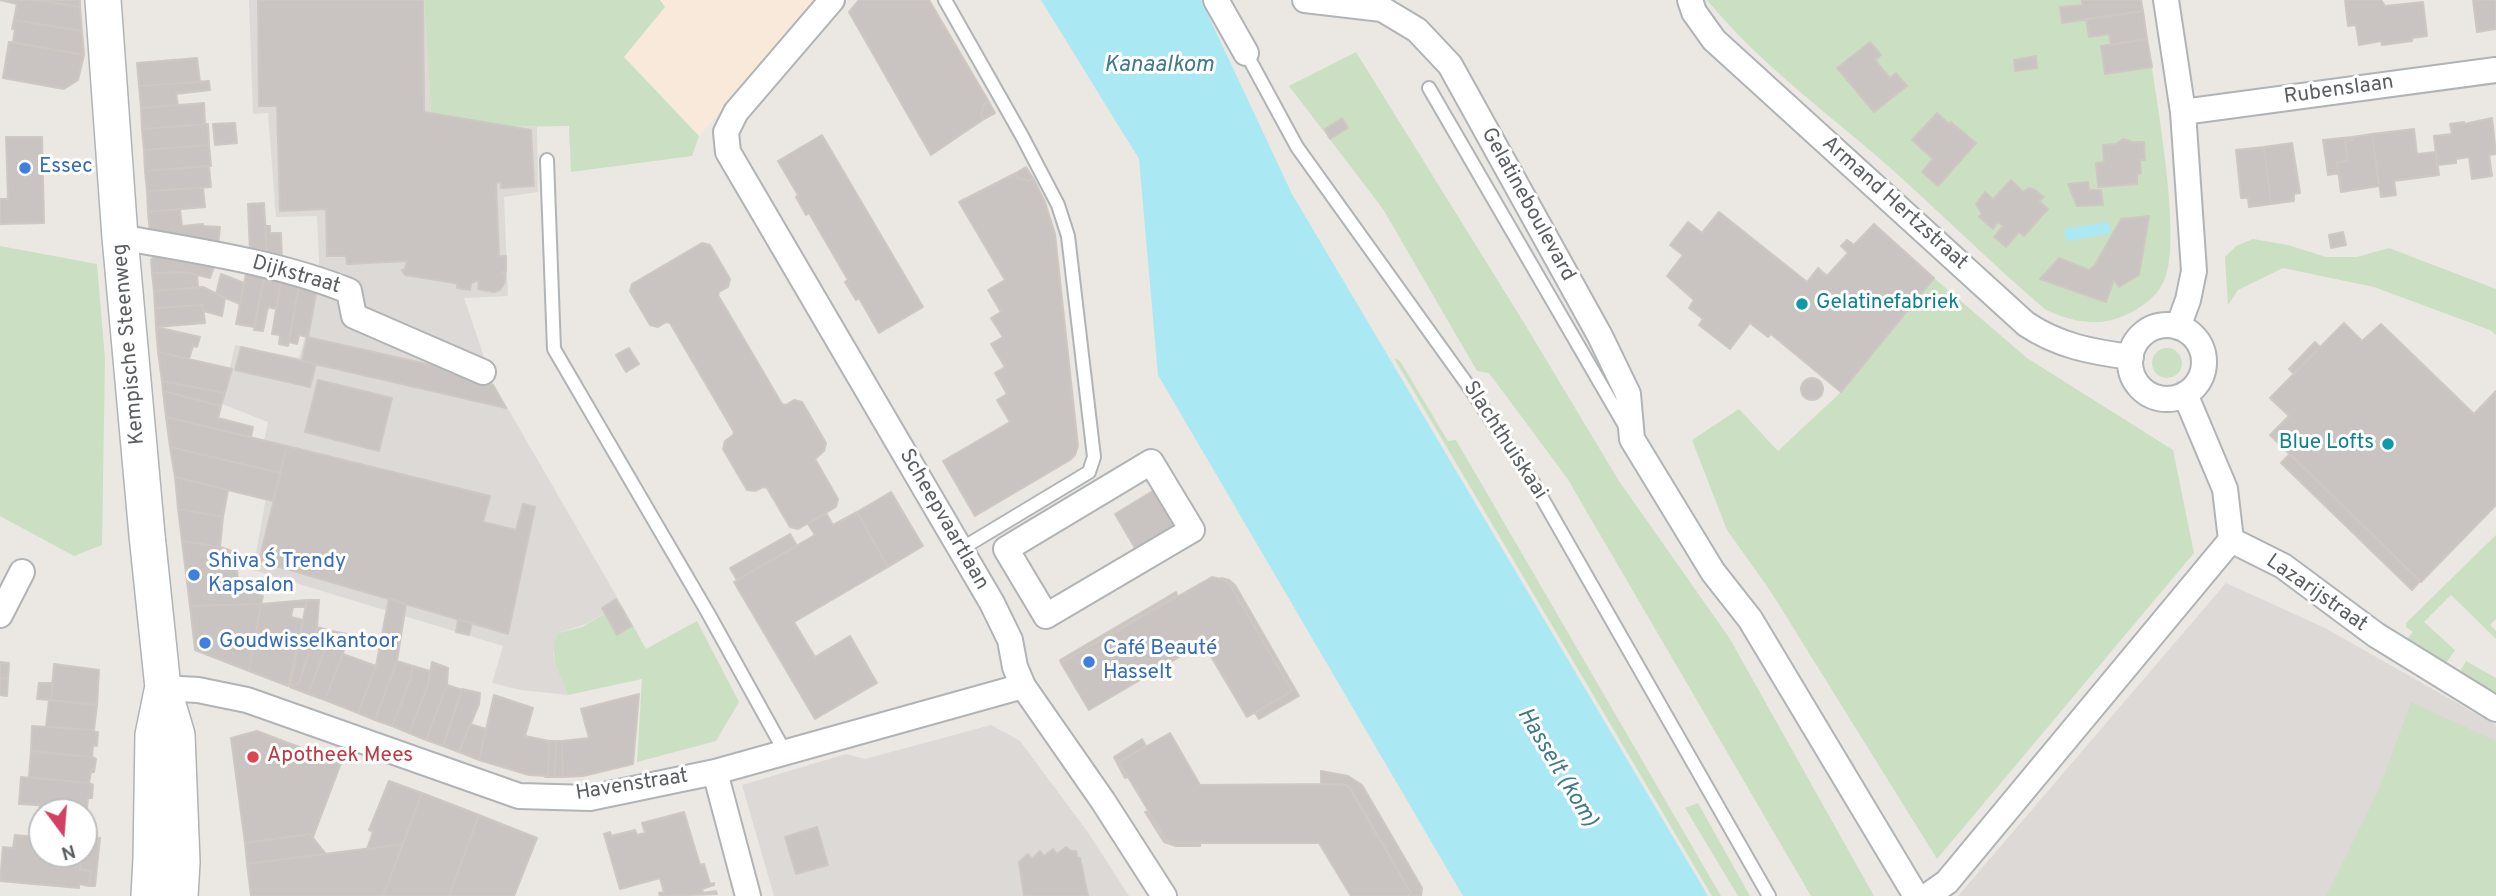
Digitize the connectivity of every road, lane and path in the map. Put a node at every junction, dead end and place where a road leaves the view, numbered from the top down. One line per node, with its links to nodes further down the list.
1 (103, 0): 14 (main road, Kempische Steenweg)
2 (832, 0): 22 (street, Scheepvaartlaan)
3 (945, 0): 22 (lane)
4 (1216, 0): 9 (street, Slachthuiskaai)
5 (1305, 0): 8 (street)
6 (1689, 0): 16 (street, Armand Hertzstraat)
7 (2166, 0): 12 (street)
8 (1380, 4): 19 (street, Gelatineboulevard)
9 (1246, 53): 34 (lane, Slachthuiskaai)
10 (2496, 70): 12 (street, Rubenslaan)
11 (1429, 88): 19 (lane)
12 (2183, 112): 15 (street)
13 (547, 160): 28 (lane)
14 (120, 237): 17 (street, Dijkstraat); 26 (main road, Kempische Steenweg)
15 (2178, 327): 16 (street); 18 (street)
16 (2130, 357): 18 (street)
17 (483, 372)
18 (2185, 394): 21 (street)
19 (1632, 439): 35 (street)
20 (1192, 530): 20 (street)
21 (2231, 540): 27 (street, Lazarijstraat); 36 (street)
22 (961, 549): 25 (street, Scheepvaartlaan)
23 (22, 572): 24 (street)
24 (0, 615)
25 (1023, 686): 28 (street, Havenstraat); 33 (street, Scheepvaartlaan)
26 (163, 688): 29 (street, Havenstraat); 30 (main road, Kempische Steenweg); 31 (main road, Kempische Steenweg)
27 (2496, 709)
28 (785, 752): 29 (street, Havenstraat)
29 (715, 772): 32 (street)
30 (149, 896)
31 (180, 896)
32 (748, 896)
33 (1164, 896)
34 (1769, 896)
35 (1916, 896)
36 (1927, 896)

